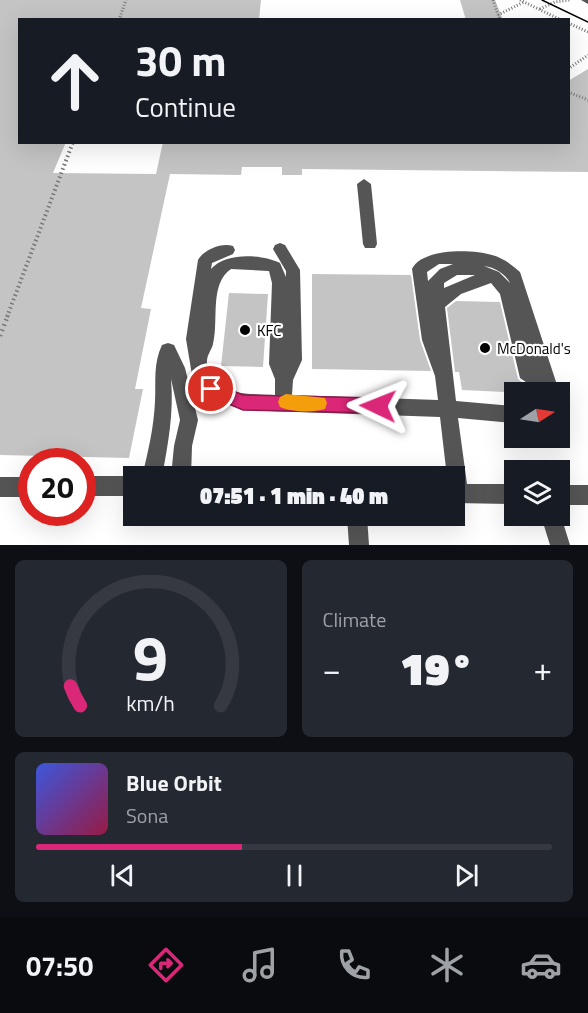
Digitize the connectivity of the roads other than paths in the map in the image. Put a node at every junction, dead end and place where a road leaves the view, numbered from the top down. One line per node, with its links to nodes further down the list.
1 (364, 184): 2 (street)
2 (370, 244)
3 (280, 249): 7 (street)
4 (228, 250): 5 (street)
5 (198, 360): 7 (street); 10 (street)
6 (444, 376): 8 (street); 9 (street); 11 (street)
7 (284, 379): 10 (street)
8 (537, 382)
9 (544, 382)
10 (283, 402): 11 (street)
11 (449, 409): 12 (street); 15 (street)
12 (504, 413)
13 (154, 466): 14 (street)
14 (183, 466)
15 (454, 466)
16 (96, 486): 17 (street)
17 (123, 486)
18 (0, 487): 19 (street)
19 (18, 487)
20 (465, 493): 21 (street)
21 (504, 494)
22 (570, 495): 23 (street)
23 (588, 495)
24 (358, 526): 26 (street)
25 (554, 526): 27 (street)
26 (359, 545)
27 (560, 545)

